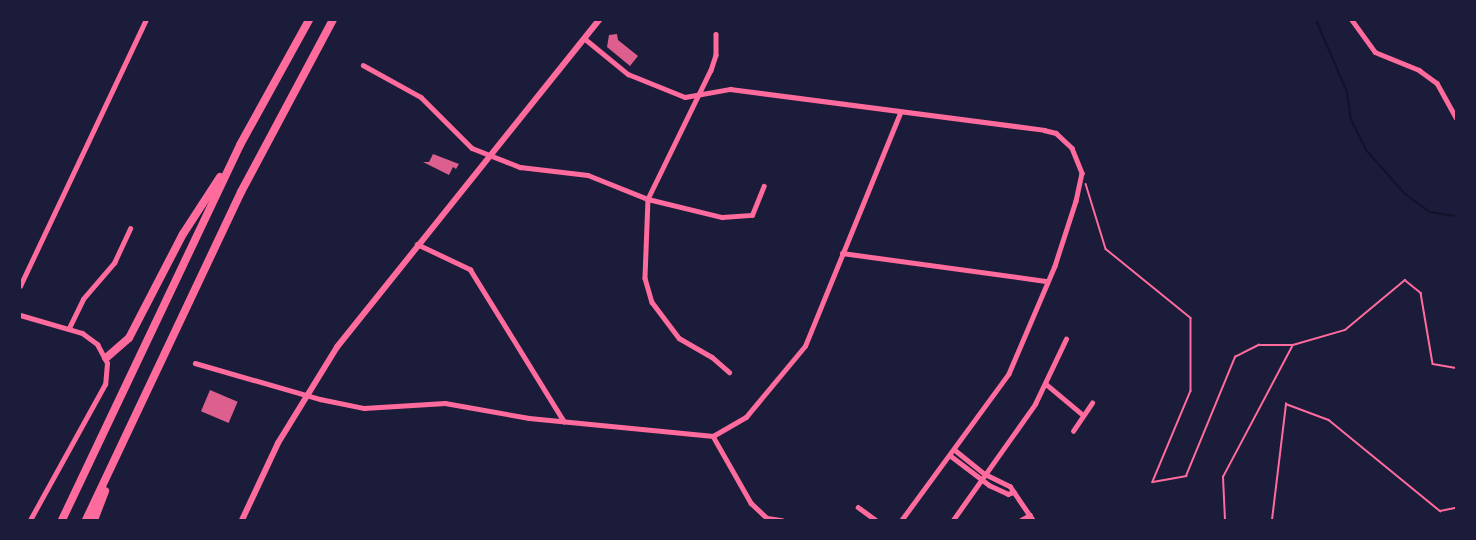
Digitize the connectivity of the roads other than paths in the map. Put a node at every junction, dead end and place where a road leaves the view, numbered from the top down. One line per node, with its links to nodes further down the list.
1 (146, 20): 20 (street)
2 (309, 20): 12 (highway)
3 (333, 20): 34 (highway)
4 (599, 20): 7 (main road)
5 (1352, 20): 11 (street)
6 (716, 34): 9 (street)
7 (584, 38): 9 (street); 13 (main road)
8 (363, 65): 13 (street)
9 (696, 95): 10 (street); 15 (street)
10 (900, 112): 18 (street); 19 (street)
11 (1456, 117)
12 (240, 145): 24 (highway); 46 (highway)
13 (489, 155): 15 (street); 17 (main road)
14 (764, 186): 15 (street)
15 (648, 199): 26 (street)
16 (130, 229): 22 (street)
17 (417, 244): 28 (main road); 31 (street)
18 (842, 253): 19 (street); 33 (street)
19 (1047, 281): 35 (street)
20 (20, 286)
21 (20, 315): 22 (street)
22 (69, 328): 24 (street)
23 (1066, 339): 27 (street)
24 (106, 358): 45 (street)
25 (195, 363): 28 (street)
26 (729, 372)
27 (1046, 384): 30 (street); 39 (street)
28 (305, 394): 31 (street); 49 (main road)
29 (1092, 403): 30 (street)
30 (1082, 414): 32 (street)
31 (564, 422): 33 (street)
32 (1073, 431)
33 (713, 436): 44 (street)
34 (120, 448): 47 (highway); 48 (highway)
35 (955, 450): 36 (street); 37 (street)
36 (951, 456): 38 (street); 52 (street)
37 (971, 462): 38 (street); 39 (street)
38 (966, 469): 40 (street)
39 (985, 474): 40 (street); 41 (street)
40 (980, 480): 41 (street); 53 (street)
41 (1014, 492): 43 (street)
42 (858, 507): 51 (street)
43 (1031, 518): 54 (street)
44 (765, 519): 50 (street)
45 (30, 520)
46 (62, 520)
47 (86, 520)
48 (94, 520)
49 (242, 520)
50 (782, 520)
51 (876, 520)
52 (902, 520)
53 (952, 520)
54 (1022, 520)

